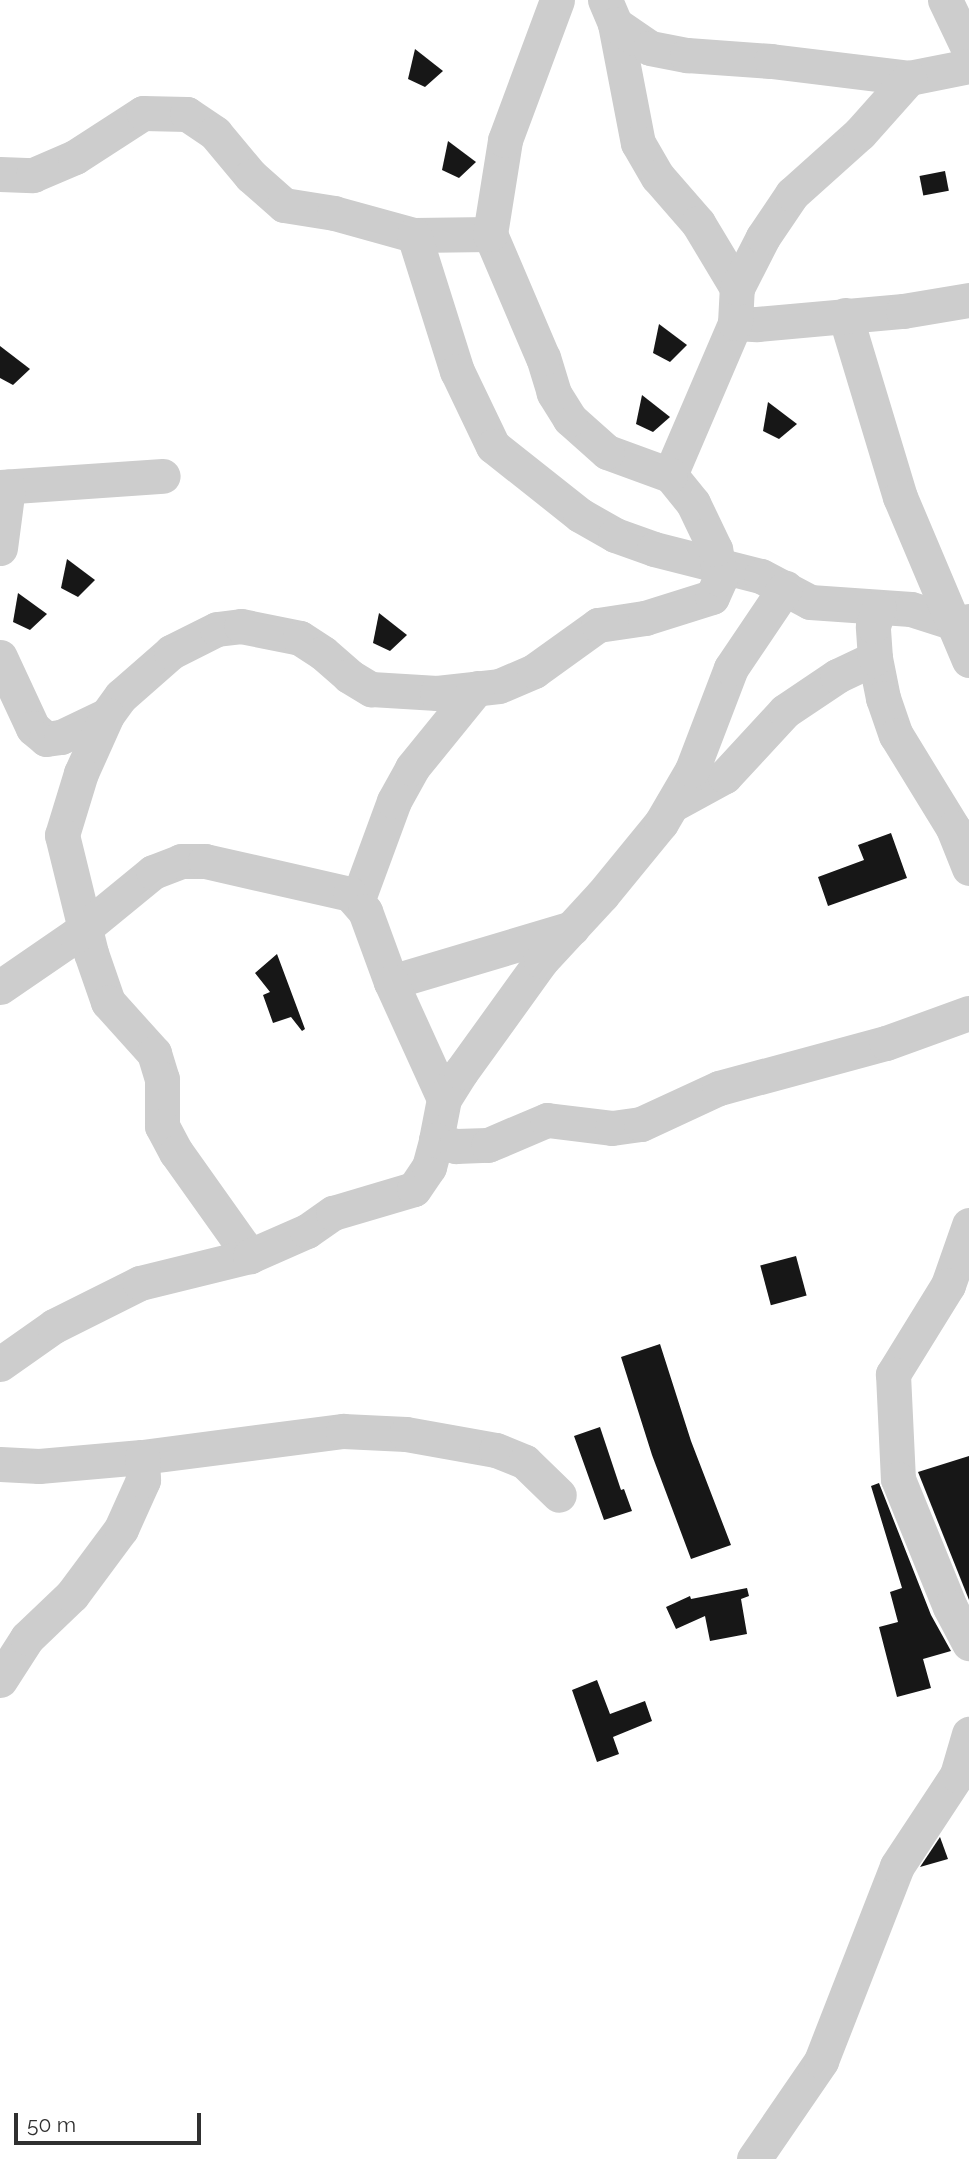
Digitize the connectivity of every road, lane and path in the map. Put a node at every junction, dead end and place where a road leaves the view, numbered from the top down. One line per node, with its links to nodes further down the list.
1 (556, 0): 9 (street)
2 (945, 0): 4 (street)
3 (610, 12): 6 (street); 10 (street)
4 (969, 50)
5 (969, 66): 6 (street)
6 (909, 78): 10 (street)
7 (0, 174): 8 (street)
8 (414, 234): 9 (street); 18 (street)
9 (491, 234): 14 (street)
10 (737, 288): 13 (street)
11 (969, 299): 12 (street)
12 (845, 315): 13 (street); 21 (street)
13 (735, 323): 14 (street)
14 (670, 475): 18 (street)
15 (163, 476): 16 (street)
16 (4, 487): 17 (street)
17 (0, 548)
18 (718, 563): 19 (street); 25 (street)
19 (785, 588): 20 (street); 27 (street)
20 (879, 608): 21 (street); 23 (street)
21 (962, 622): 24 (street)
22 (0, 657): 26 (street)
23 (875, 658): 27 (street); 28 (street)
24 (969, 660)
25 (477, 688): 26 (street); 29 (street)
26 (107, 715): 30 (street)
27 (672, 805): 31 (street)
28 (969, 868)
29 (358, 899): 30 (street); 32 (street)
30 (86, 925): 33 (street); 38 (street)
31 (572, 928): 32 (street); 35 (street)
32 (391, 982): 35 (street)
33 (0, 987)
34 (969, 1013): 36 (street)
35 (444, 1099): 36 (street)
36 (436, 1140): 38 (street)
37 (969, 1225): 43 (street)
38 (250, 1256): 39 (street)
39 (0, 1364)
40 (142, 1457): 41 (street); 42 (street); 44 (street)
41 (0, 1464)
42 (559, 1495)
43 (969, 1643)
44 (0, 1680)
45 (969, 1734): 46 (street)
46 (963, 1773): 47 (street)
47 (754, 2159)

